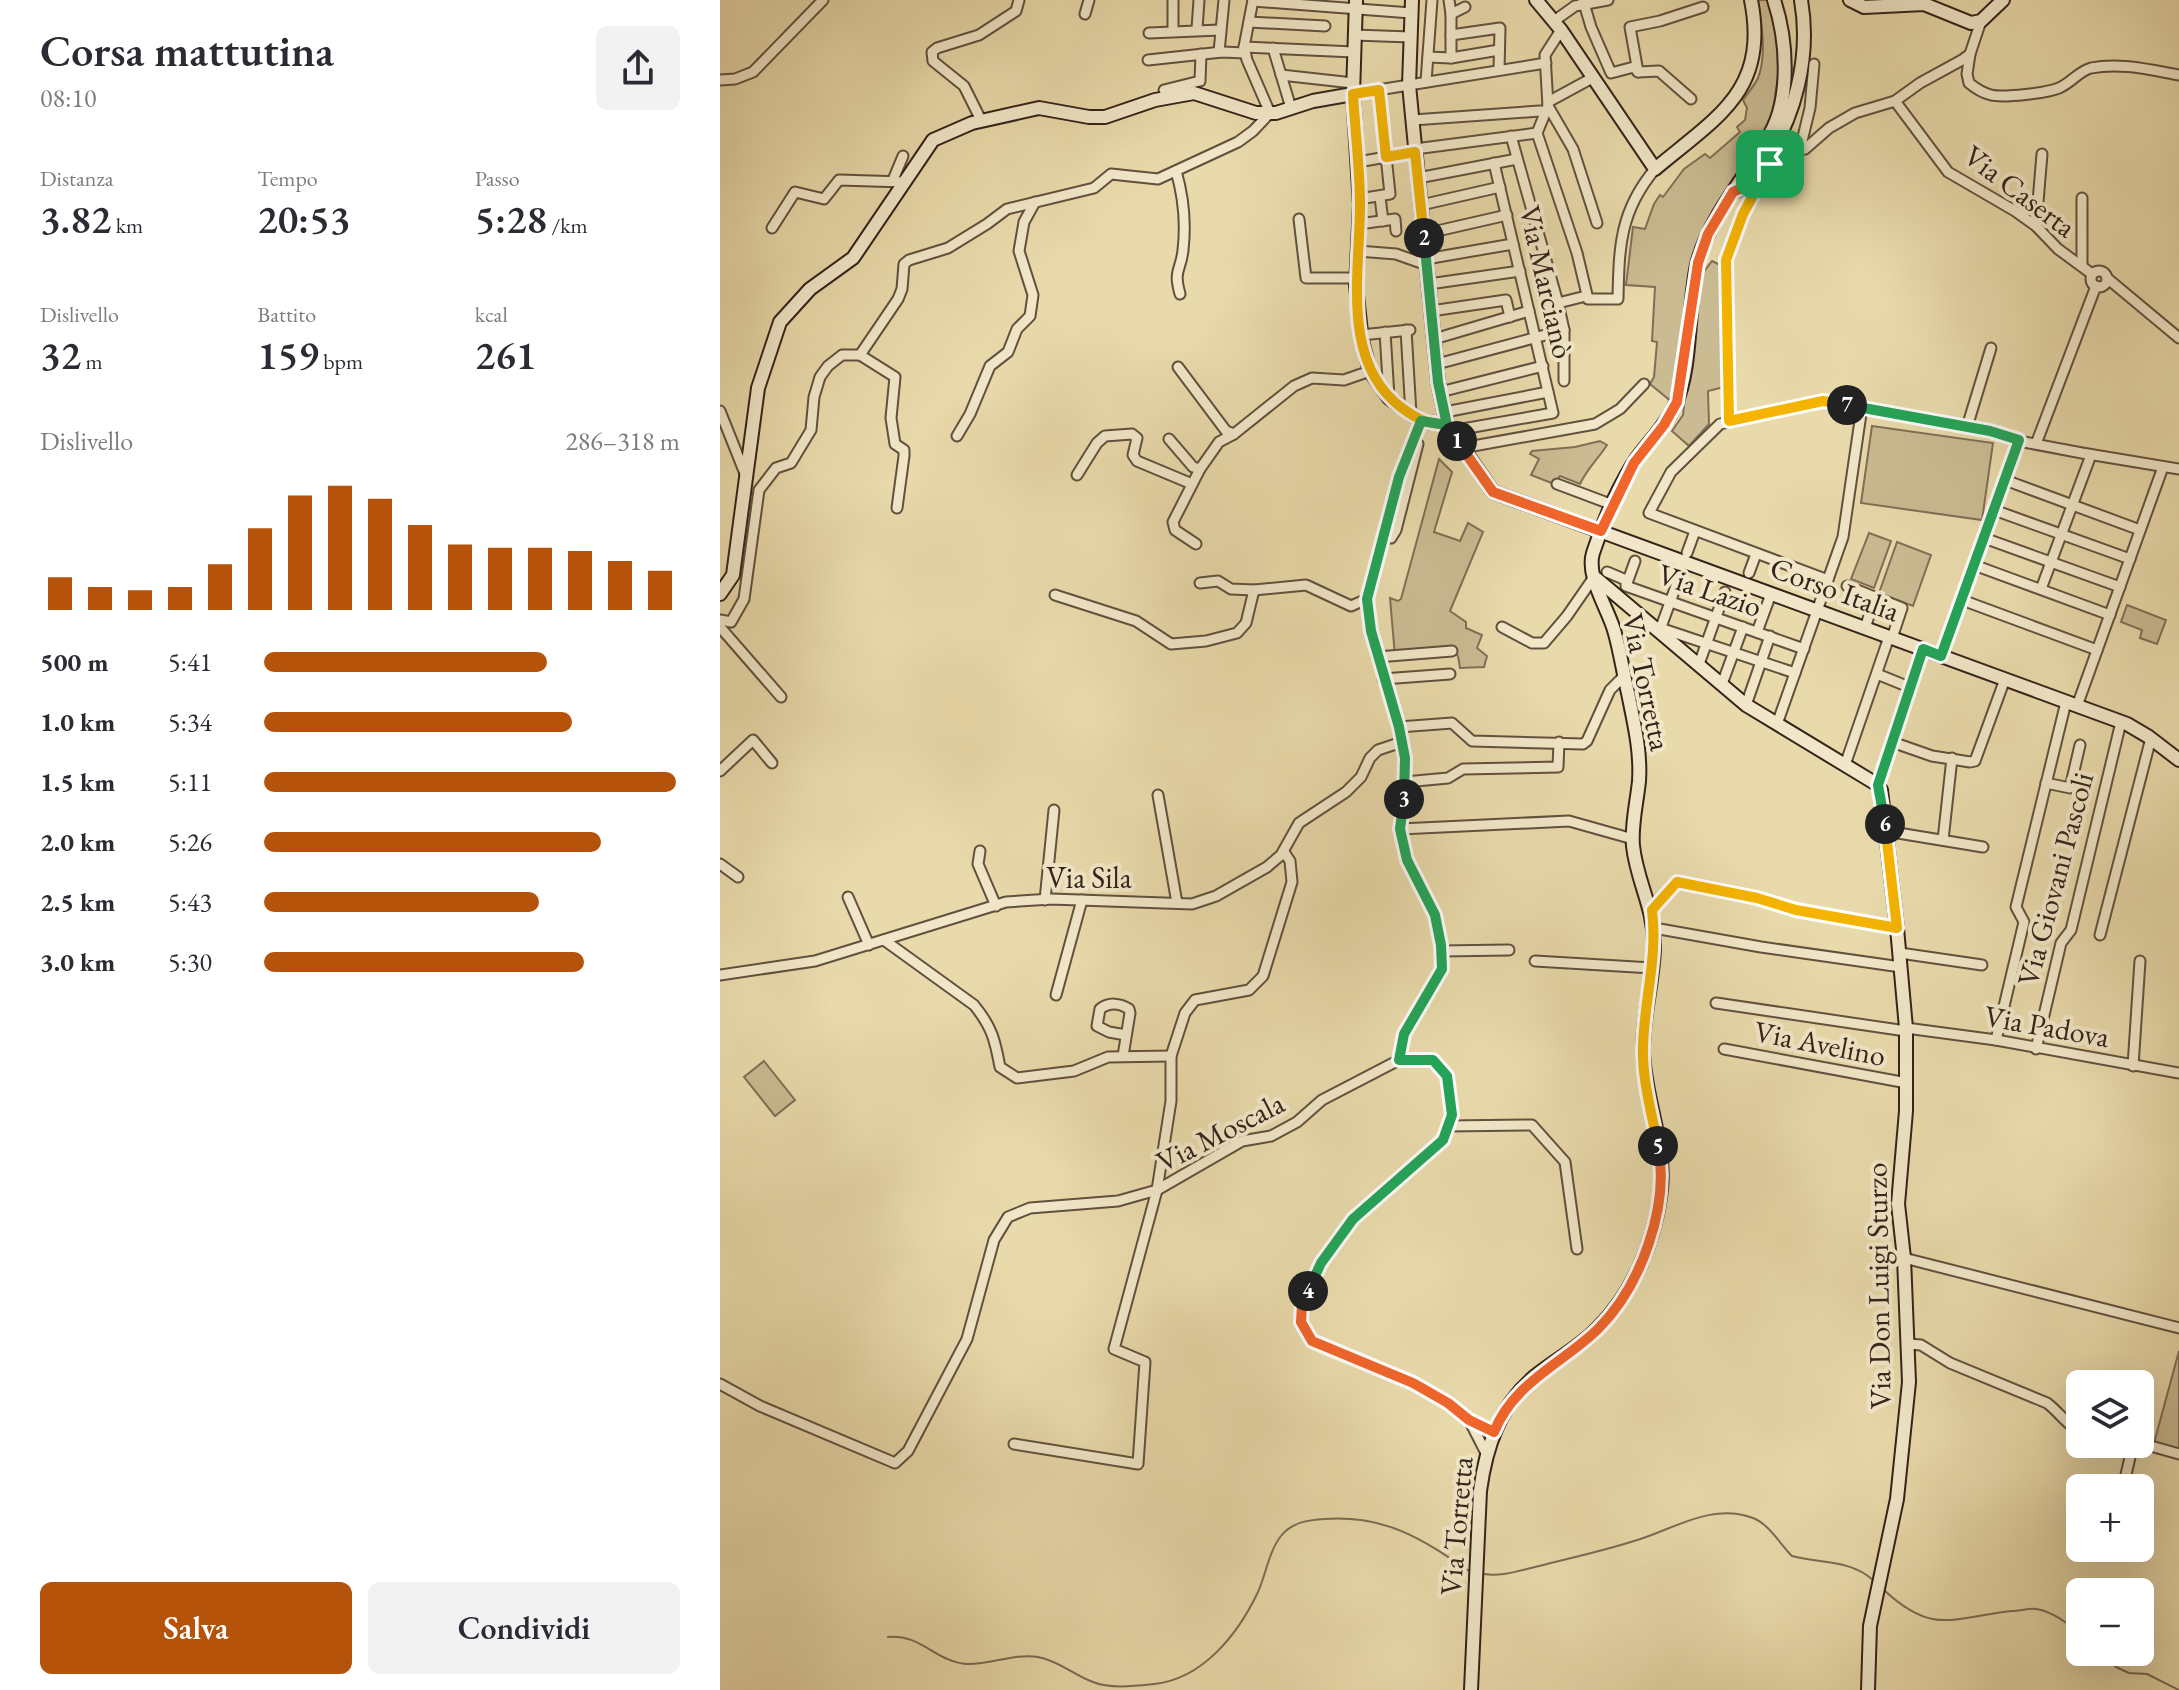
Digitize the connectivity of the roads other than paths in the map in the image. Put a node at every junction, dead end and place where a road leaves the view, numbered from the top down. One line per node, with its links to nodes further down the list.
1 (823, 0): 52 (street)
2 (1019, 0): 63 (street)
3 (1089, 0): 22 (street)
4 (1173, 0): 30 (street)
5 (1199, 0): 28 (street)
6 (1223, 0): 29 (street)
7 (1253, 0): 18 (street); 25 (street)
8 (1432, 0): 42 (street)
9 (1449, 0): 23 (street)
10 (1536, 0): 26 (street)
11 (1608, 0): 17 (street)
12 (1751, 0): 75 (street)
13 (1774, 0): 80 (street, Via Torretta)
14 (1801, 0): 71 (street)
15 (1850, 0): 24 (street)
16 (2003, 0): 24 (street)
17 (1584, 2): 26 (street); 48 (street)
18 (1356, 5): 19 (street); 32 (street)
19 (1412, 7): 34 (street, Corso Italia)
20 (1465, 7): 23 (street)
21 (1703, 7): 48 (street)
22 (1085, 14)
23 (1451, 14): 33 (street)
24 (1981, 21): 41 (street)
25 (1249, 22): 27 (street); 36 (street)
26 (1558, 25): 45 (street); 51 (street)
27 (1325, 26)
28 (1197, 29): 29 (street); 30 (street)
29 (1220, 30): 38 (street)
30 (1173, 31): 31 (street)
31 (1149, 33)
32 (1354, 35): 34 (street); 39 (street)
33 (1451, 35): 37 (street); 43 (street)
34 (1410, 37): 54 (street, Corso Italia)
35 (1273, 48): 36 (street); 39 (street); 49 (street)
36 (1245, 50): 38 (street); 62 (street)
37 (1499, 50): 43 (street); 47 (street)
38 (1219, 52): 40 (street)
39 (1354, 52): 55 (street)
40 (1201, 54): 44 (street); 56 (street)
41 (1970, 54): 50 (street); 59 (street)
42 (1428, 57): 43 (street); 53 (street)
43 (1451, 58)
44 (1148, 60)
45 (1546, 63): 47 (street); 60 (street)
46 (1814, 64): 59 (street)
47 (1499, 70): 53 (street)
48 (1638, 72): 58 (street)
49 (1281, 75): 55 (street); 61 (street)
50 (2179, 75)
51 (1594, 77): 60 (street); 75 (street)
52 (720, 80)
53 (1426, 82): 54 (street)
54 (1409, 85): 57 (street); 64 (street, Corso Italia)
55 (1353, 88): 57 (street); 61 (street); 73 (street)
56 (1164, 90)
57 (1379, 90): 70 (street)
58 (1691, 99)
59 (1895, 101): 91 (street, Via Caserta)
60 (1547, 107): 64 (street); 65 (street); 89 (street)
61 (1291, 108): 62 (street)
62 (1270, 113): 63 (street); 76 (street)
63 (981, 120): 78 (street)
64 (1413, 120): 67 (street, Corso Italia)
65 (1537, 133): 66 (street); 106 (street)
66 (1511, 136): 67 (street); 72 (street)
67 (1415, 150): 70 (street); 77 (street, Corso Italia)
68 (2042, 154): 91 (street)
69 (903, 156): 78 (street)
70 (1386, 157): 73 (street); 81 (street)
71 (1768, 158): 80 (street); 131 (street)
72 (1517, 159): 74 (street); 107 (street)
73 (1358, 162): 83 (street)
74 (1494, 163): 77 (street); 79 (street, Via Marcianò)
75 (1655, 169): 106 (street)
76 (1176, 171): 84 (street); 105 (street)
77 (1418, 178): 85 (street, Corso Italia)
78 (898, 181): 92 (street); 146 (street)
79 (1500, 187): 85 (street); 86 (street, Via Marcianò)
80 (1733, 192): 150 (street, Via Torretta)
81 (1380, 197): 83 (street); 88 (street)
82 (2082, 198): 98 (street)
83 (1359, 199): 90 (street)
84 (1035, 202): 118 (street); 135 (street)
85 (1421, 205): 94 (street, Corso Italia)
86 (1507, 215): 94 (street); 95 (street, Via Marcianò)
87 (1299, 219): 101 (street)
88 (1383, 221): 90 (street); 93 (street)
89 (1597, 223)
90 (1359, 224): 96 (street)
91 (2036, 226): 98 (street, Via Caserta)
92 (772, 228)
93 (1396, 231)
94 (1424, 234): 97 (street, Corso Italia)
95 (1513, 244): 97 (street); 99 (street, Via Marcianò)
96 (1358, 251): 97 (street); 101 (street)
97 (1426, 262): 103 (street, Corso Italia)
98 (2082, 266): 100 (street, Via Caserta)
99 (1520, 271): 103 (street); 109 (street, Via Marcianò)
100 (2092, 274): 102 (street); 104 (street)
101 (1356, 278): 113 (street)
102 (2108, 279): 104 (street); 115 (street)
103 (1429, 284): 108 (street, Corso Italia)
104 (2096, 286): 139 (street)
105 (1180, 294)
106 (1587, 298): 107 (street)
107 (1558, 303): 111 (street)
108 (1431, 311): 110 (street); 116 (street, Corso Italia)
109 (1529, 311): 110 (street); 114 (street, Via Marcianò)
110 (1510, 317): 116 (street)
111 (1564, 330): 114 (street); 123 (street)
112 (1385, 332): 113 (street); 127 (street); 130 (street)
113 (1361, 335): 122 (street)
114 (1536, 338): 119 (street); 120 (street, Via Marcianò)
115 (2179, 338)
116 (1434, 339): 119 (street, Corso Italia)
117 (1991, 348): 133 (street)
118 (860, 355): 152 (street); 188 (street)
119 (1437, 364): 125 (street, Corso Italia)
120 (1543, 366): 125 (street); 126 (street, Via Marcianò)
121 (1178, 367): 134 (street)
122 (1370, 371): 127 (street); 134 (street)
123 (1564, 381)
124 (1644, 384): 140 (street)
125 (1440, 392): 132 (street, Corso Italia)
126 (1548, 392): 132 (street); 132 (street, Via Marcianò)
127 (1389, 398): 130 (street)
128 (1862, 407): 131 (street); 133 (street); 170 (street)
129 (720, 411): 146 (street)
130 (1416, 418): 132 (street); 158 (street)
131 (1729, 421): 156 (street)
132 (1448, 422): 140 (street, Corso Italia)
133 (1967, 427): 137 (street)
134 (1234, 434): 143 (street)
135 (957, 436)
136 (1169, 439): 143 (street)
137 (2019, 440): 139 (street); 147 (street)
138 (1418, 444): 158 (street)
139 (2036, 444): 141 (street)
140 (1462, 448): 155 (street, Corso Italia)
141 (2091, 455): 142 (street); 151 (street)
142 (2163, 467): 144 (street); 154 (street)
143 (1200, 469): 148 (street)
144 (2179, 469)
145 (1077, 475): 148 (street)
146 (746, 476): 178 (street)
147 (2005, 480): 151 (street); 153 (street)
148 (1192, 484): 160 (street)
149 (1557, 484): 150 (street)
150 (1613, 505): 155 (street, Via Torretta)
151 (2072, 505): 154 (street); 157 (street)
152 (897, 508)
153 (1994, 510): 157 (street); 159 (street)
154 (2140, 530): 163 (street)
155 (1601, 531): 168 (street, Via Torretta); 179 (street, Corso Italia)
156 (1695, 531): 161 (street); 162 (street)
157 (2062, 534): 163 (street); 165 (street)
158 (1383, 537): 182 (street)
159 (1984, 538): 165 (street); 166 (street)
160 (1196, 544)
161 (1687, 553)
162 (1756, 554): 167 (street); 170 (street)
163 (2130, 559): 174 (street)
164 (1635, 561): 172 (street)
165 (2051, 562): 174 (street); 175 (street)
166 (1974, 565): 175 (street); 183 (street)
167 (1749, 573)
168 (1600, 575): 172 (street, Via Lazio); 189 (street); 191 (street); 210 (street, Via Torretta)
169 (1680, 575): 184 (street)
170 (1828, 580): 185 (street)
171 (1200, 583): 176 (street)
172 (1627, 583): 184 (street, Via Lazio)
173 (1847, 586): 181 (street)
174 (2120, 587): 186 (street)
175 (2041, 589): 186 (street)
176 (1254, 590): 180 (street); 182 (street)
177 (1725, 592): 187 (street)
178 (720, 594)
179 (1771, 594): 185 (street, Corso Italia); 194 (street)
180 (1055, 595)
181 (1875, 598): 193 (street); 196 (street)
182 (1367, 599): 204 (street)
183 (1962, 600): 200 (street); 203 (street)
184 (1670, 602): 187 (street, Via Lazio); 189 (street)
185 (1817, 610): 193 (street, Corso Italia); 198 (street)
186 (2110, 615): 200 (street)
187 (1716, 618): 192 (street, Via Lazio); 197 (street)
188 (720, 620)
189 (1657, 626): 197 (street); 206 (street)
190 (720, 627): 215 (street)
191 (1502, 627)
192 (1743, 627): 194 (street, Via Lazio); 202 (street)
193 (1865, 628): 196 (street, Corso Italia)
194 (1757, 632): 195 (street, Via Lazio)
195 (1770, 636): 198 (street, Via Lazio); 205 (street)
196 (1891, 637): 199 (street, Corso Italia); 209 (street)
197 (1707, 643): 202 (street); 206 (street)
198 (1804, 649): 207 (street)
199 (1923, 649): 203 (street, Corso Italia); 214 (street)
200 (2097, 650): 216 (street)
201 (1452, 651): 204 (street)
202 (1734, 652): 205 (street); 213 (street)
203 (1941, 656): 212 (street, Corso Italia)
204 (1377, 657): 211 (street)
205 (1761, 662): 207 (street); 217 (street)
206 (1699, 664): 213 (street)
207 (1795, 673): 219 (street)
208 (1450, 674): 211 (street)
209 (1877, 674): 214 (street); 229 (street)
210 (1624, 676): 223 (street); 238 (street, Via Torretta)
211 (1383, 679): 220 (street)
212 (2005, 679): 216 (street, Corso Italia); 226 (street)
213 (1722, 684): 217 (street)
214 (1909, 687): 224 (street)
215 (781, 697)
216 (2071, 704): 218 (street, Corso Italia); 232 (street)
217 (1746, 705): 219 (street)
218 (2121, 722): 221 (street, Corso Italia); 270 (street, Via Giovani Pascoli)
219 (1777, 724): 229 (street)
220 (1399, 727): 222 (street); 223 (street)
221 (2151, 738): 227 (street, Corso Italia); 253 (street)
222 (1402, 742): 231 (street); 242 (street, Via Sila)
223 (1559, 742): 231 (street)
224 (1892, 742): 226 (street); 233 (street)
225 (2080, 745): 232 (street)
226 (1952, 758): 239 (street)
227 (2179, 760)
228 (772, 763): 230 (street)
229 (1845, 765): 233 (street)
230 (720, 771)
231 (1405, 782): 236 (street)
232 (2046, 783): 268 (street)
233 (1878, 785): 237 (street, Via Don Luigi Sturzo)
234 (1158, 795): 248 (street)
235 (1054, 810): 246 (street)
236 (1400, 829): 238 (street); 257 (street)
237 (1886, 831): 239 (street); 252 (street, Via Don Luigi Sturzo)
238 (1633, 839): 250 (street, Via Torretta)
239 (1943, 840): 240 (street)
240 (1983, 847)
241 (980, 851): 249 (street)
242 (1284, 852): 248 (street, Via Sila); 272 (street)
243 (720, 864): 244 (street)
244 (738, 877)
245 (848, 897): 255 (street)
246 (1045, 900): 247 (street, Via Sila); 249 (street, Via Sila)
247 (1082, 900): 248 (street, Via Sila); 264 (street)
248 (1177, 903)
249 (996, 906): 254 (street, Via Sila)
250 (1652, 910): 251 (street, Via Torretta); 252 (street)
251 (1654, 928): 258 (street); 262 (street, Via Torretta)
252 (1897, 928): 258 (street, Via Don Luigi Sturzo)
253 (2100, 935)
254 (884, 940): 255 (street, Via Sila); 271 (street)
255 (869, 945): 263 (street, Via Sila)
256 (1509, 950): 257 (street)
257 (1441, 951): 273 (street)
258 (1900, 960): 261 (street); 266 (street, Via Don Luigi Sturzo)
259 (1535, 961): 262 (street)
260 (2140, 961): 274 (street)
261 (1982, 965)
262 (1652, 968): 286 (street, Via Torretta)
263 (720, 975)
264 (1056, 995)
265 (1716, 1003): 266 (street, Via Padova)
266 (1906, 1030): 268 (street, Via Padova); 276 (street, Via Don Luigi Sturzo)
267 (1126, 1035): 271 (street)
268 (1996, 1040): 270 (street, Via Padova)
269 (1724, 1049): 276 (street, Via Avelino)
270 (2036, 1049): 274 (street, Via Padova)
271 (1123, 1056): 272 (street)
272 (1171, 1056): 278 (street)
273 (1399, 1060): 277 (street); 278 (street, Via Moscala)
274 (2133, 1066): 275 (street, Via Padova)
275 (2179, 1073)
276 (1907, 1083): 280 (street, Via Don Luigi Sturzo)
277 (1448, 1126): 279 (street); 284 (street)
278 (1157, 1190): 283 (street, Via Moscala); 287 (street)
279 (1577, 1249)
280 (1904, 1258): 281 (street); 282 (street, Via Don Luigi Sturzo)
281 (2179, 1328)
282 (1909, 1344): 285 (street); 292 (street, Via Don Luigi Sturzo)
283 (720, 1384)
284 (1469, 1420): 286 (street); 290 (street)
285 (2066, 1420)
286 (1494, 1432): 290 (street, Via Torretta)
287 (1014, 1444)
288 (2154, 1447): 289 (street)
289 (2179, 1454)
290 (1487, 1455): 291 (street, Via Torretta)
291 (1471, 1690)
292 (1868, 1690)

